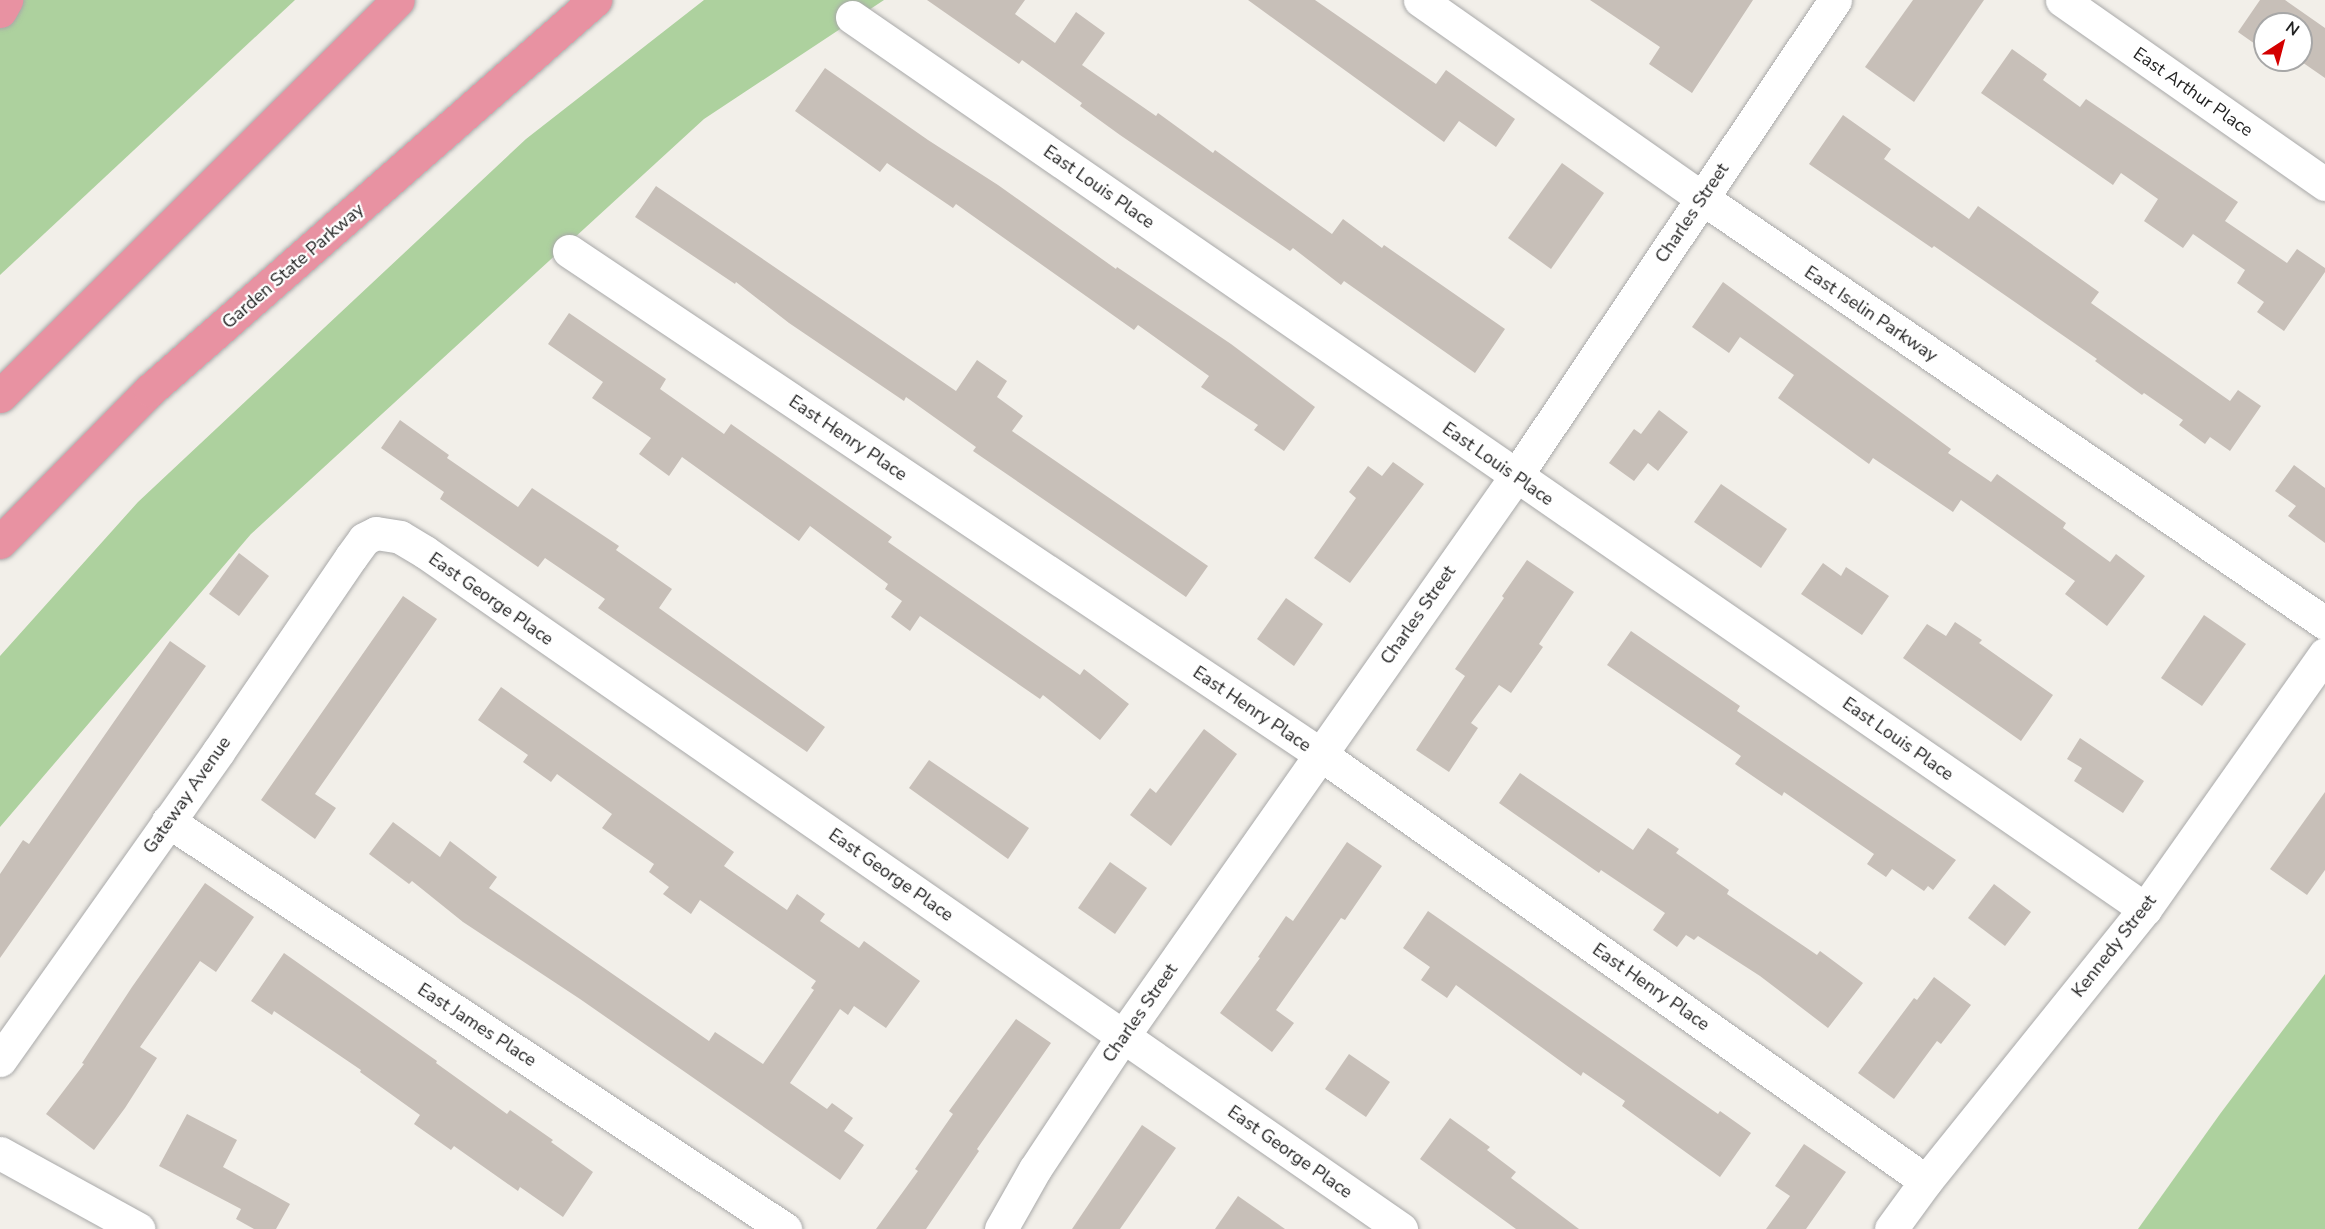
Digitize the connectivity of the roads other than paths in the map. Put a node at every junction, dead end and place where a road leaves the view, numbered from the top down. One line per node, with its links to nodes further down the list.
1 (6, 0): 7 (highway)
2 (398, 0): 12 (highway)
3 (595, 0): 15 (highway, Garden State Parkway)
4 (1420, 0): 10 (street, East Iselin Parkway)
5 (1835, 0): 10 (street, Charles Street)
6 (2062, 0): 9 (street, East Arthur Place)
7 (0, 11)
8 (852, 17): 13 (street, East Louis Place)
9 (2325, 184)
10 (1702, 198): 13 (street, Charles Street); 16 (street, East Iselin Parkway)
11 (569, 251): 18 (street, East Henry Place)
12 (0, 396)
13 (1516, 476): 18 (street, Charles Street); 20 (street, East Louis Place)
14 (376, 533): 19 (street, Gateway Avenue); 21 (street, East George Place)
15 (0, 542)
16 (2325, 623)
17 (2325, 654): 20 (street, Kennedy Street)
18 (1320, 754): 21 (street, Charles Street); 24 (street, East Henry Place)
19 (168, 822): 22 (street, Gateway Avenue); 26 (street, East James Place)
20 (2145, 909): 24 (street, Kennedy Street)
21 (1123, 1036): 27 (street, Charles Street); 28 (street, East George Place)
22 (0, 1060)
23 (0, 1153): 25 (street)
24 (1926, 1180): 29 (street, Kennedy Street)
25 (138, 1229)
26 (785, 1229)
27 (1001, 1229)
28 (1401, 1229)
29 (1891, 1229)

